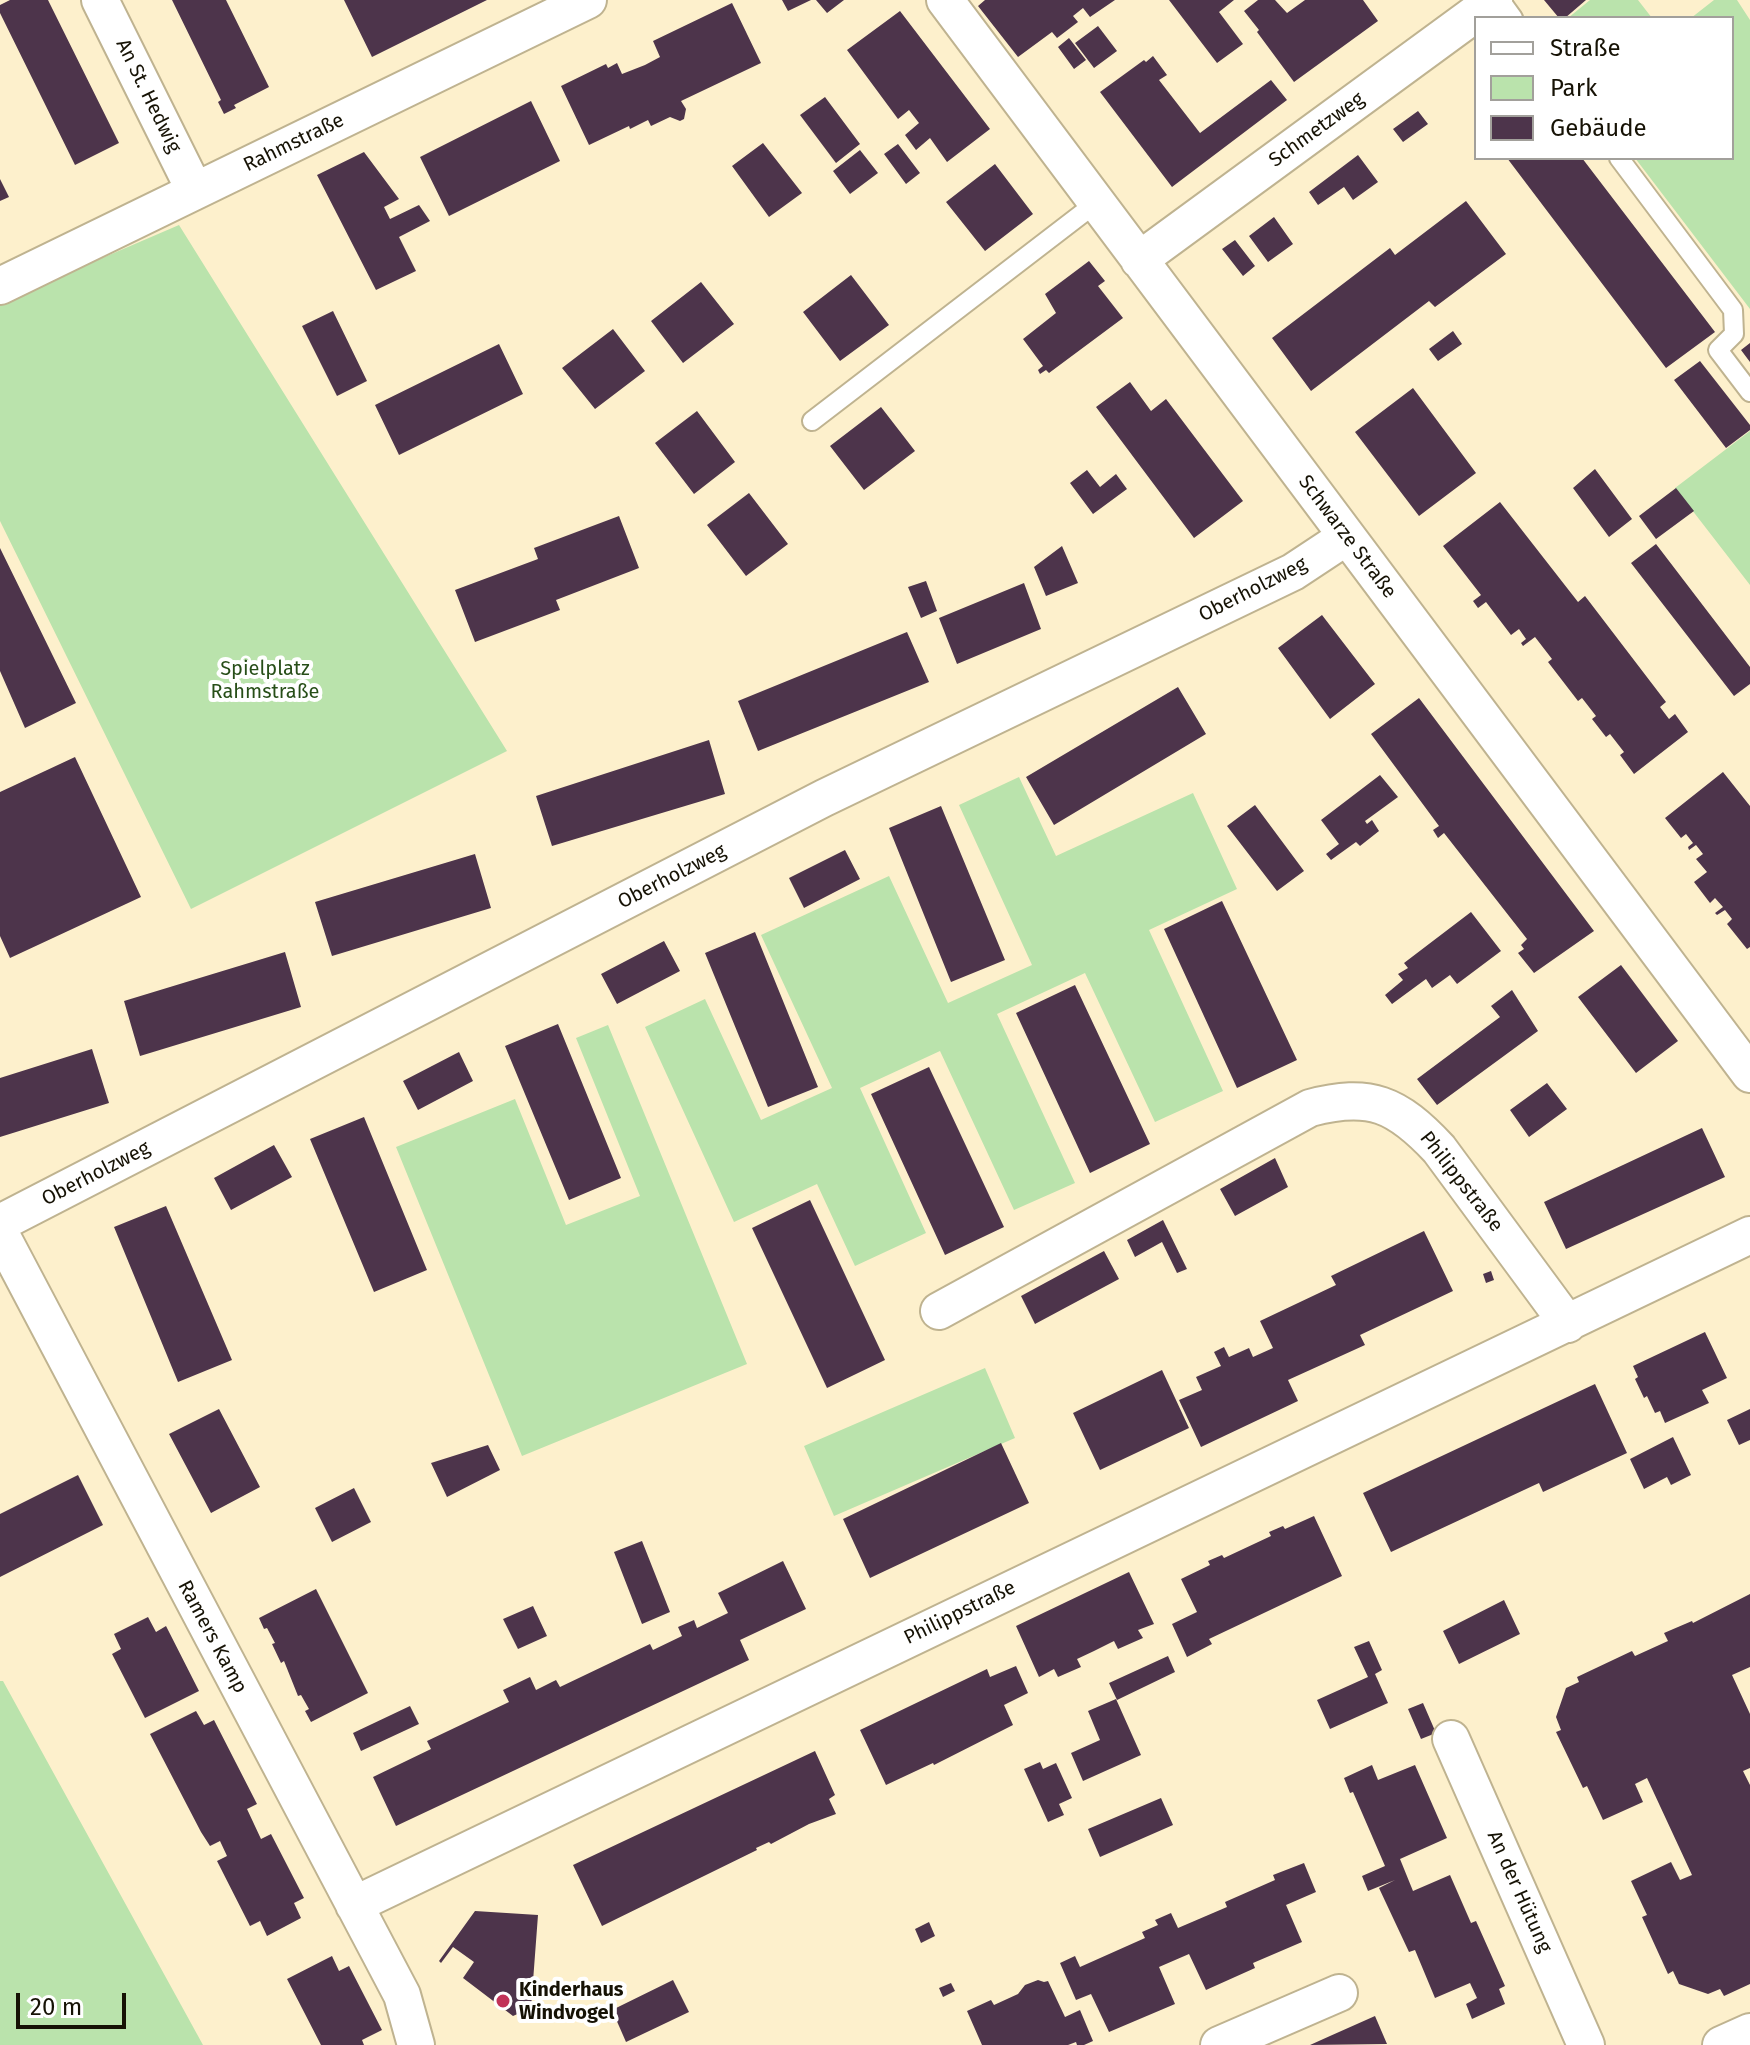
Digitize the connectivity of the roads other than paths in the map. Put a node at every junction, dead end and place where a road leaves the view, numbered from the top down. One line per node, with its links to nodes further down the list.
1 (100, 0): 9 (street, An St. Hedwig)
2 (588, 0): 9 (street, Rahmstraße)
3 (945, 0): 10 (street, Schwarze Straße)
4 (1497, 0): 5 (street, Schmetzweg); 6 (lane)
5 (1475, 16)
6 (1511, 16)
7 (1474, 17): 11 (street, Schmetzweg)
8 (1620, 160): 13 (lane)
9 (195, 191): 12 (street, Rahmstraße)
10 (1096, 203): 11 (street, Schwarze Straße); 14 (lane)
11 (1139, 260): 15 (street, Schwarze Straße)
12 (0, 286)
13 (1750, 392)
14 (812, 421)
15 (1346, 537): 16 (street, Schwarze Straße); 17 (street, Oberholzweg)
16 (1750, 1074)
17 (0, 1223)
18 (0, 1233): 23 (street, Ramers Kamp)
19 (1750, 1235): 21 (street, Philippstraße)
20 (939, 1311): 21 (street, Philippstraße)
21 (1568, 1324): 23 (street, Philippstraße)
22 (1451, 1739): 28 (street, An der Hütung)
23 (354, 1905): 26 (street, Ramers Kamp)
24 (1339, 1993): 27 (street)
25 (1750, 2032): 29 (street)
26 (416, 2045)
27 (1219, 2045)
28 (1586, 2045)
29 (1721, 2045)

